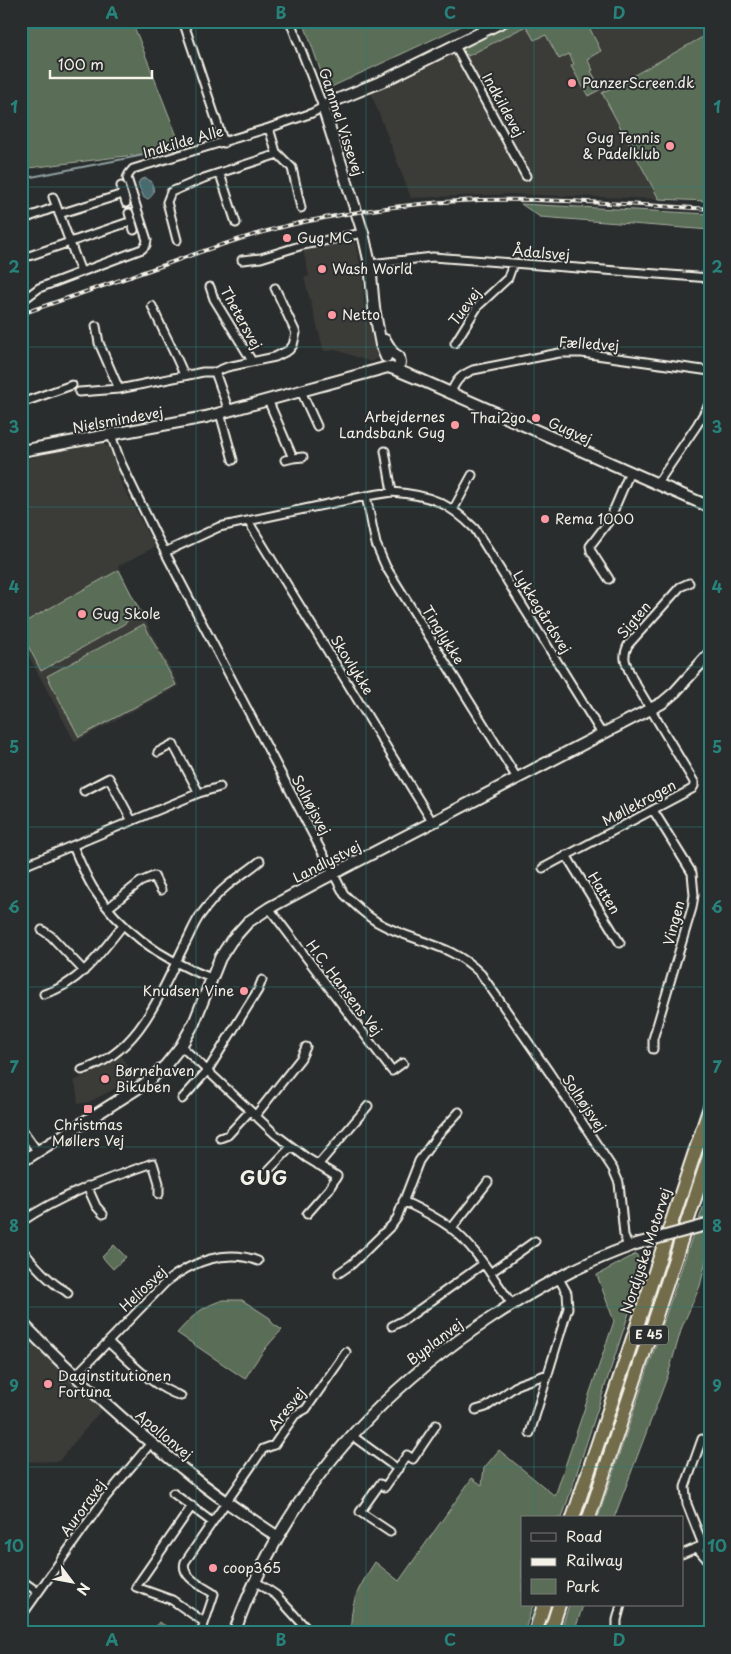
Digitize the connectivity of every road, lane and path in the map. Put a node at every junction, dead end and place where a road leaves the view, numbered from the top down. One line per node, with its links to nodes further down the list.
1 (183, 21): 7 (street)
2 (290, 21): 5 (street, Gammel Vissevej)
3 (504, 21): 4 (street)
4 (455, 46): 5 (street); 10 (street, Indkildevej)
5 (322, 107): 6 (street, Indkilde Alle); 22 (street, Gammel Vissevej)
6 (270, 128): 7 (street, Indkilde Alle); 8 (street)
7 (224, 143): 29 (street, Indkilde Alle)
8 (278, 154): 9 (street); 15 (street)
9 (220, 174): 20 (street); 23 (street)
10 (526, 176)
11 (121, 186): 12 (street)
12 (124, 194): 14 (street); 16 (street)
13 (53, 197): 16 (street)
14 (126, 203)
15 (301, 208)
16 (58, 210): 18 (street); 24 (street)
17 (129, 213): 19 (street)
18 (21, 220)
19 (132, 222): 21 (street); 24 (street)
20 (236, 224)
21 (134, 230)
22 (363, 233): 26 (street); 27 (street, Gammel Vissevej)
23 (177, 240)
24 (70, 242): 25 (street); 29 (street)
25 (23, 258)
26 (242, 260)
27 (370, 264): 28 (street, Ådalsvej); 38 (street, Gammel Vissevej)
28 (513, 264): 30 (street, Ådalsvej); 36 (street, Tuevej)
29 (81, 272): 33 (street, Indkilde Alle)
30 (710, 278)
31 (210, 287): 37 (street, Thetersvej)
32 (275, 288): 37 (street, Thetersvej)
33 (21, 299)
34 (152, 306): 41 (street)
35 (96, 326): 43 (street)
36 (455, 343)
37 (252, 361): 40 (street, Thetersvej)
38 (391, 361): 44 (street, Nielsmindevej); 46 (street, Gugvej)
39 (710, 371): 46 (street, Fælledvej)
40 (215, 372): 41 (street, Thetersvej); 50 (street)
41 (184, 375): 43 (street, Thetersvej)
42 (72, 385): 48 (street)
43 (119, 389): 45 (street, Thetersvej)
44 (301, 391): 47 (street, Nielsmindevej); 51 (street)
45 (79, 392)
46 (450, 394): 57 (street, Gugvej)
47 (268, 400): 50 (street, Nielsmindevej); 55 (street)
48 (21, 403)
49 (710, 403): 59 (street)
50 (224, 412): 52 (street, Nielsmindevej); 56 (street)
51 (317, 426)
52 (110, 435): 53 (street, Nielsmindevej); 65 (street, Solhøjsvej)
53 (21, 451)
54 (385, 452): 60 (street)
55 (303, 457)
56 (233, 460)
57 (630, 472): 59 (street, Gugvej); 66 (street)
58 (472, 475): 63 (street)
59 (657, 484): 62 (street, Gugvej)
60 (392, 492): 61 (street, Lykkegårdsvej); 63 (street, Lykkegårdsvej)
61 (366, 496): 64 (street, Lykkegårdsvej); 72 (street, Tinglykke)
62 (710, 507)
63 (453, 510): 70 (street, Lykkegårdsvej)
64 (248, 521): 65 (street, Lykkegårdsvej); 78 (street, Skovlykke)
65 (165, 552): 84 (street, Solhøjsvej)
66 (609, 579)
67 (689, 583): 69 (street, Sigten)
68 (710, 653): 69 (street, Landlystvej)
69 (650, 710): 70 (street, Landlystvej); 76 (street, Møllekrogen)
70 (602, 734): 72 (street, Landlystvej)
71 (158, 752): 75 (street)
72 (517, 778): 78 (street, Landlystvej)
73 (220, 786): 75 (street)
74 (84, 791): 77 (street)
75 (199, 793): 77 (street)
76 (653, 810): 80 (street, Møllekrogen); 98 (street, Vingen)
77 (132, 821): 79 (street)
78 (433, 822): 84 (street, Landlystvej)
79 (73, 846): 82 (street); 86 (street)
80 (566, 855): 83 (street, Møllekrogen); 90 (street, Hatten)
81 (260, 861): 91 (street)
82 (21, 867)
83 (543, 868)
84 (334, 874): 87 (street, Landlystvej); 125 (street, Solhøjsvej)
85 (161, 890): 86 (street)
86 (108, 908): 88 (street)
87 (269, 908): 93 (street, Landlystvej); 99 (street, H.C. Hansens Vej)
88 (123, 925): 91 (street); 92 (street)
89 (42, 930): 92 (street)
90 (620, 943)
91 (175, 964): 93 (street); 100 (street)
92 (84, 970): 95 (street)
93 (211, 978): 96 (street, Landlystvej)
94 (262, 980): 101 (street)
95 (44, 994)
96 (181, 1046): 101 (street); 110 (street, Landlystvej)
97 (306, 1047): 106 (street)
98 (654, 1049)
99 (403, 1063)
100 (82, 1070)
101 (208, 1070): 102 (street); 106 (street)
102 (182, 1099)
103 (368, 1106): 113 (street)
104 (710, 1107): 151 (highway, Nordjyske Motorvej / E 45)
105 (459, 1112): 118 (street)
106 (252, 1113): 108 (street); 109 (street)
107 (21, 1128): 110 (street)
108 (220, 1138)
109 (291, 1147): 113 (street); 114 (street)
110 (38, 1152): 112 (street, Landlystvej)
111 (710, 1153): 152 (highway, Nordjyske Motorvej / E 45)
112 (21, 1162)
113 (318, 1165): 120 (street)
114 (262, 1177)
115 (488, 1182): 123 (street)
116 (88, 1186): 117 (street); 119 (street); 121 (street)
117 (159, 1194)
118 (403, 1201): 123 (street); 129 (street)
119 (103, 1214)
120 (307, 1214)
121 (21, 1222)
122 (710, 1224): 125 (street, Byplanvej, bridge)
123 (452, 1229): 128 (street)
124 (534, 1241): 130 (street)
125 (632, 1246): 131 (street, Byplanvej)
126 (21, 1248): 132 (street)
127 (258, 1261): 136 (street, Heliosvej)
128 (483, 1264): 130 (street); 135 (street)
129 (339, 1273)
130 (490, 1273): 133 (street)
131 (558, 1277): 133 (street, Byplanvej); 138 (street)
132 (68, 1293)
133 (512, 1304): 144 (street, Byplanvej)
134 (21, 1322): 139 (street, Apollonvej)
135 (392, 1326)
136 (108, 1342): 139 (street, Heliosvej); 140 (street)
137 (346, 1352): 149 (street, Aresvej)
138 (548, 1374): 141 (street); 143 (street)
139 (75, 1376): 146 (street, Apollonvej)
140 (181, 1396)
141 (476, 1410)
142 (436, 1425): 147 (street)
143 (530, 1433)
144 (351, 1435): 147 (street); 155 (street, Byplanvej)
145 (702, 1439): 156 (street)
146 (150, 1443): 149 (street, Apollonvej); 161 (street, Auroravej)
147 (398, 1469): 154 (street)
148 (173, 1493): 150 (street)
149 (226, 1501): 153 (street, Aresvej); 155 (street, Apollonvej)
150 (192, 1506): 153 (street); 166 (street)
151 (574, 1516)
152 (589, 1516)
153 (212, 1522): 166 (street, Aresvej)
154 (390, 1532)
155 (278, 1537): 160 (street, Byplanvej)
156 (703, 1545): 157 (street); 158 (street)
157 (684, 1553)
158 (710, 1563)
159 (21, 1580): 161 (street)
160 (255, 1581): 167 (street); 169 (street, Byplanvej)
161 (38, 1592): 165 (street, Auroravej)
162 (544, 1606): 170 (highway)
163 (560, 1606): 171 (highway)
164 (621, 1606): 172 (street)
165 (25, 1611)
166 (204, 1622): 168 (street)
167 (307, 1629)
168 (201, 1633)
169 (234, 1633)
170 (535, 1633)
171 (550, 1633)
172 (617, 1633)

